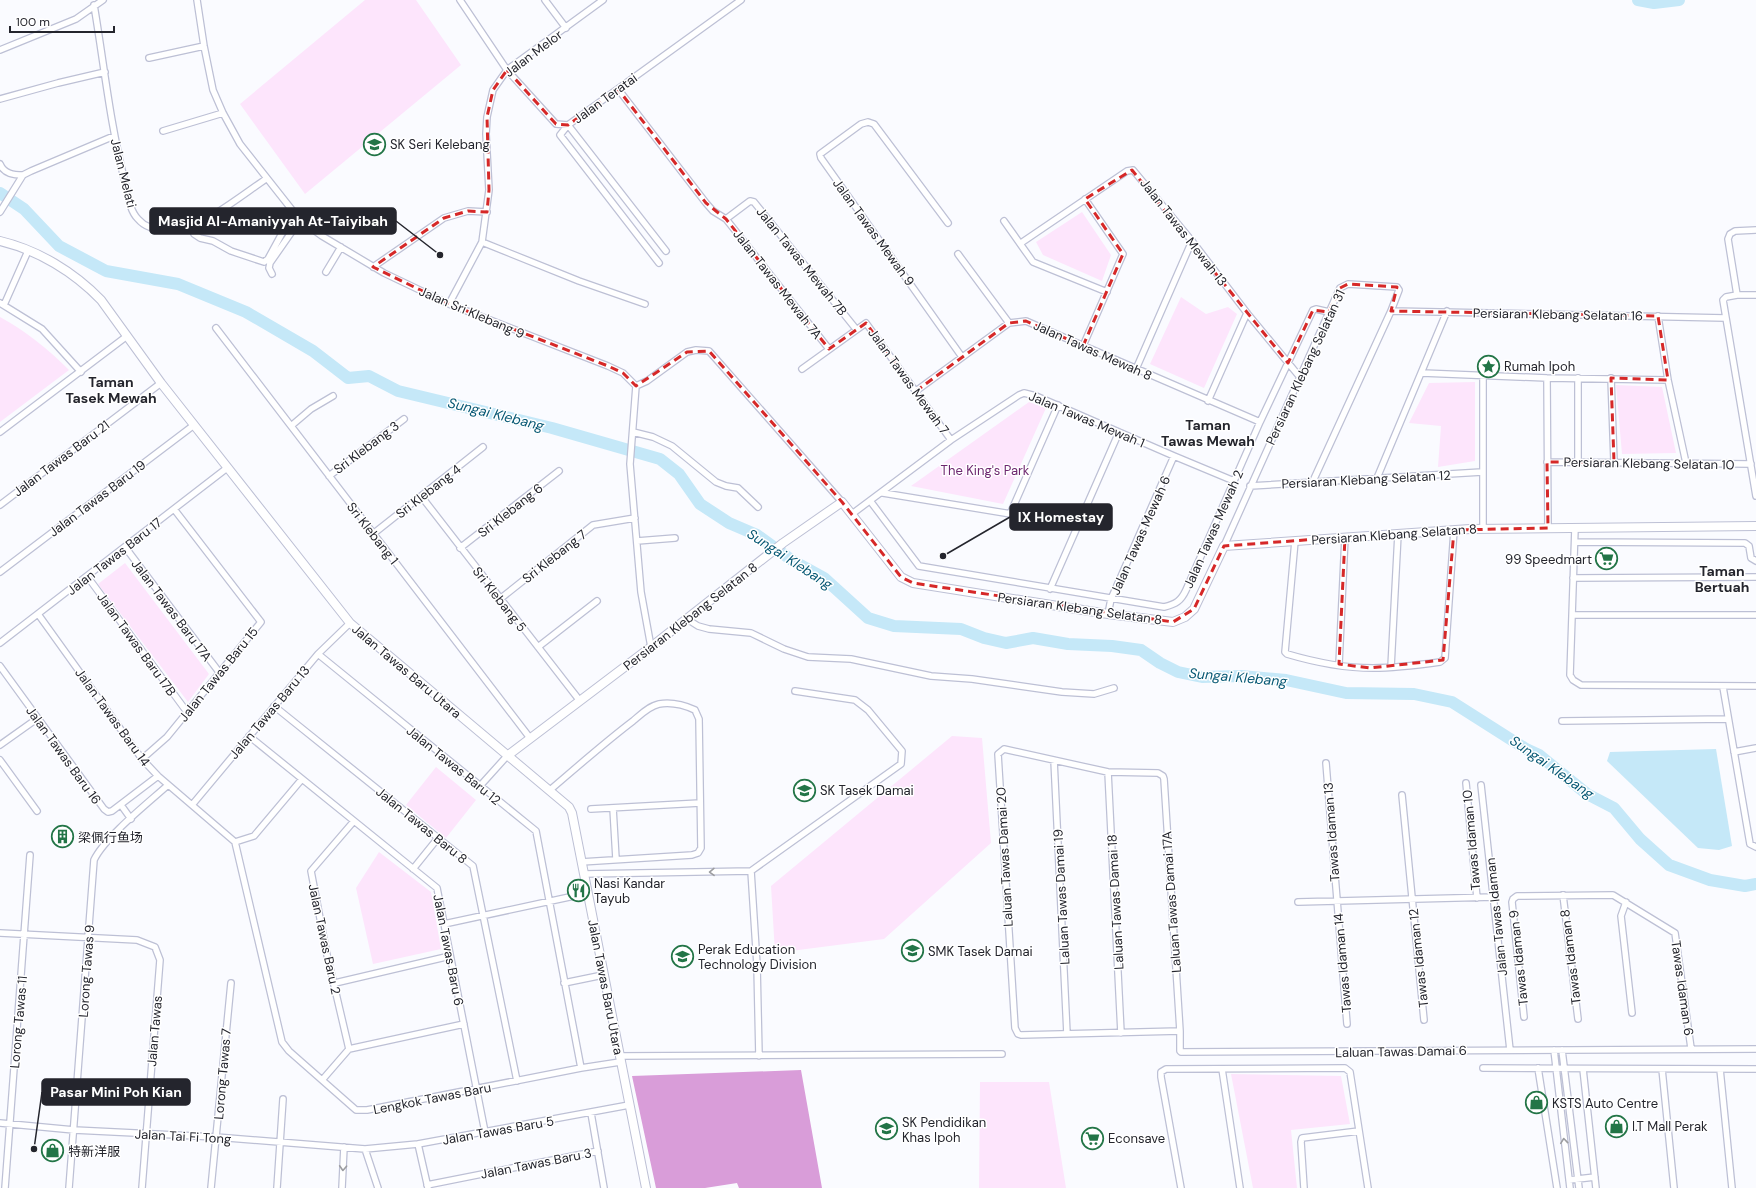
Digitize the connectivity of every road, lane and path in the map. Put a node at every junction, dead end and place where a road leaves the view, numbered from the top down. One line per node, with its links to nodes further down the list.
1 (103, 0): 7 (street)
2 (197, 0): 9 (street, Jalan Sri Klebang 9)
3 (460, 0): 12 (street, Jalan Teratai)
4 (545, 0): 8 (street)
5 (603, 0): 8 (street, Jalan Melor)
6 (740, 0): 14 (street, Jalan Teratai)
7 (94, 5): 10 (street); 13 (street, Jalan Melati)
8 (566, 28): 12 (street, Jalan Melor)
9 (204, 46): 11 (street); 16 (street, Jalan Sri Klebang 9)
10 (0, 50)
11 (150, 58)
12 (507, 70): 17 (street, Jalan Teratai); 25 (street, Jalan Melor)
13 (105, 72): 15 (street); 19 (street, Jalan Melati)
14 (618, 89): 17 (street, Jalan Teratai); 27 (street, Jalan Tawas Mewah 7A)
15 (0, 99)
16 (222, 113): 18 (street); 22 (street, Jalan Sri Klebang 9)
17 (568, 125): 38 (street); 40 (street)
18 (163, 131)
19 (114, 136): 21 (street); 30 (street, Jalan Melati)
20 (0, 164): 21 (street)
21 (23, 175): 24 (street)
22 (266, 179): 26 (street, Jalan Sri Klebang 9); 30 (street, Jalan Melati)
23 (1085, 199): 33 (street, Jalan Tawas Mewah 13); 35 (street, Jalan Tawas Mewah 13); 44 (street)
24 (1, 210)
25 (487, 212): 34 (street, Jalan Melor); 41 (street)
26 (298, 218): 30 (street); 36 (street, Jalan Sri Klebang 9); 43 (street)
27 (726, 219): 58 (street, Jalan Tawas Mewah 7B); 61 (street, Jalan Tawas Mewah 7A)
28 (1004, 221): 35 (street)
29 (948, 223): 62 (street, Jalan Tawas Mewah 9)
30 (191, 227)
31 (1756, 230): 45 (street)
32 (0, 241): 37 (street, Jalan Tawas Baru Utara)
33 (1192, 241): 53 (street, Jalan Tawas Mewah 13); 65 (street)
34 (482, 242): 48 (street, Jalan Melor); 49 (street)
35 (1020, 242): 44 (street)
36 (341, 247): 41 (street, Jalan Sri Klebang 9); 42 (street)
37 (28, 251): 47 (street); 59 (street, Jalan Tawas Baru Utara)
38 (666, 251)
39 (958, 254): 56 (street)
40 (659, 263)
41 (373, 267): 48 (street, Jalan Sri Klebang 9)
42 (326, 272)
43 (272, 274)
44 (1106, 292): 60 (street)
45 (1737, 295): 46 (street); 55 (street)
46 (1756, 295)
47 (2, 304): 66 (street)
48 (449, 304): 75 (street, Jalan Sri Klebang 9)
49 (645, 304)
50 (1391, 311): 51 (street, Persiaran Klebang Selatan 31); 52 (street, Persiaran Klebang Selatan 16); 101 (street)
51 (1329, 312): 63 (street, Jalan Tawas Mewah 2); 69 (street, Persiaran Klebang Selatan 31)
52 (1447, 312): 54 (street, Persiaran Klebang Selatan 16); 67 (street)
53 (1247, 314): 63 (street, Jalan Tawas Mewah 13); 78 (street)
54 (1658, 316): 55 (street, Persiaran Klebang Selatan 16); 73 (street)
55 (1725, 318): 94 (street)
56 (1009, 324): 60 (street, Jalan Tawas Mewah 8); 62 (street, Jalan Tawas Mewah 8)
57 (216, 328): 83 (street, Sri Klebang 1)
58 (856, 329): 61 (street); 76 (street, Jalan Tawas Mewah 7)
59 (127, 336): 66 (street); 74 (street, Jalan Tawas Baru Utara)
60 (1083, 346): 65 (street, Jalan Tawas Mewah 8)
61 (829, 349): 64 (street)
62 (962, 357): 76 (street, Jalan Tawas Mewah 8)
63 (1288, 363): 69 (street, Jalan Tawas Mewah 13); 81 (street, Jalan Tawas Mewah 2)
64 (802, 369)
65 (1136, 369): 78 (street, Jalan Tawas Mewah 8)
66 (81, 372): 84 (street)
67 (1422, 373): 68 (street); 99 (street)
68 (1483, 375): 70 (street); 97 (street)
69 (1299, 376): 102 (street, Persiaran Klebang Selatan 31)
70 (1547, 378): 71 (street); 90 (street)
71 (1578, 378): 72 (street); 91 (street)
72 (1611, 378): 73 (street); 92 (street)
73 (1668, 380): 93 (street)
74 (161, 383): 82 (street, Jalan Tawas Baru Utara); 108 (street, Jalan Tawas Baru 21)
75 (636, 386): 85 (street); 106 (street)
76 (916, 390): 87 (street, Jalan Tawas Mewah 7)
77 (333, 396): 83 (street)
78 (1208, 400): 81 (street, Jalan Tawas Mewah 8)
79 (1058, 405): 86 (street, Jalan Tawas Mewah 1); 87 (street, Jalan Tawas Mewah 1); 112 (street)
80 (404, 418): 98 (street, Sri Klebang 3)
81 (1260, 422): 100 (street, Jalan Tawas Mewah 2)
82 (194, 425): 95 (street, Jalan Tawas Baru Utara); 131 (street, Jalan Tawas Baru 19)
83 (291, 426): 98 (street, Sri Klebang 1)
84 (0, 432)
85 (633, 432): 109 (street); 113 (street)
86 (1119, 432): 89 (street, Jalan Tawas Mewah 1); 114 (street)
87 (951, 440): 103 (street, Jalan Tawas Mewah 1)
88 (483, 447): 104 (street, Sri Klebang 4)
89 (1174, 456): 100 (street, Jalan Tawas Mewah 1); 137 (street, Jalan Tawas Mewah 6)
90 (1547, 462): 91 (street, Persiaran Klebang Selatan 10); 116 (street)
91 (1578, 462): 92 (street, Persiaran Klebang Selatan 10)
92 (1614, 462): 93 (street, Persiaran Klebang Selatan 10)
93 (1686, 463): 94 (street, Persiaran Klebang Selatan 10)
94 (1751, 464): 105 (street)
95 (227, 468): 110 (street, Jalan Tawas Baru 17); 144 (street, Jalan Tawas Baru Utara)
96 (559, 471): 129 (street, Sri Klebang 6)
97 (1482, 472): 99 (street, Persiaran Klebang Selatan 12); 118 (street)
98 (328, 476): 120 (street, Sri Klebang 1)
99 (1377, 478): 101 (street, Persiaran Klebang Selatan 12)
100 (1234, 481): 137 (street, Jalan Tawas Mewah 2)
101 (1313, 481): 102 (street, Persiaran Klebang Selatan 12)
102 (1250, 486): 127 (street, Persiaran Klebang Selatan 31)
103 (883, 492): 107 (street, Jalan Tawas Mewah 1); 112 (street)
104 (421, 496): 120 (street, Sri Klebang 4); 129 (street, Sri Klebang 5)
105 (1756, 496)
106 (842, 502): 111 (street, Persiaran Klebang Selatan 8); 143 (street, Persiaran Klebang Selatan 8)
107 (871, 502): 111 (street, Jalan Tawas Mewah 1); 135 (street, Jalan Tawas Mewah 2)
108 (0, 505)
109 (758, 507)
110 (174, 509): 128 (street, Jalan Tawas Baru 17); 152 (street, Jalan Tawas Baru 15)
111 (852, 514): 140 (street, Persiaran Klebang Selatan 8)
112 (1010, 514): 114 (street)
113 (635, 518): 124 (street); 136 (street, Sri Klebang 7)
114 (1078, 525): 135 (street)
115 (1756, 526): 117 (street, Persiaran Klebang Selatan 8)
116 (1548, 528): 117 (street, Persiaran Klebang Selatan 8); 118 (street, Persiaran Klebang Selatan 8)
117 (1575, 528): 126 (street)
118 (1483, 529): 119 (street, Persiaran Klebang Selatan 8)
119 (1454, 530): 121 (street, Persiaran Klebang Selatan 8); 151 (street)
120 (374, 534): 164 (street, Sri Klebang 1)
121 (1398, 534): 122 (street, Persiaran Klebang Selatan 8); 151 (street)
122 (1345, 537): 125 (street, Persiaran Klebang Selatan 8); 149 (street)
123 (675, 538): 124 (street)
124 (637, 541): 147 (street)
125 (1295, 541): 127 (street, Persiaran Klebang Selatan 8); 149 (street)
126 (1575, 542): 130 (street); 134 (street)
127 (1224, 546): 140 (street, Persiaran Klebang Selatan 8)
128 (125, 547): 132 (street, Jalan Tawas Baru 17); 152 (street, Jalan Tawas Baru 17A)
129 (460, 548): 136 (street, Sri Klebang 5)
130 (1756, 561)
131 (0, 572)
132 (87, 576): 139 (street, Jalan Tawas Baru 17); 159 (street, Jalan Tawas Baru 17B)
133 (1756, 577): 134 (street)
134 (1572, 578): 141 (street)
135 (1050, 588): 137 (street, Jalan Tawas Mewah 2)
136 (500, 599): 146 (street, Sri Klebang 5)
137 (1111, 599): 140 (street, Jalan Tawas Mewah 6)
138 (597, 601): 146 (street)
139 (38, 614): 145 (street, Jalan Tawas Baru 17); 169 (street, Jalan Tawas Baru 14)
140 (1108, 614)
141 (1572, 615): 142 (street); 154 (street)
142 (1756, 615)
143 (687, 619): 147 (street, Persiaran Klebang Selatan 8); 155 (street)
144 (350, 623): 148 (street, Jalan Tawas Baru 13); 168 (street, Jalan Tawas Baru Utara)
145 (0, 643)
146 (538, 647): 157 (street, Sri Klebang 5)
147 (651, 648): 157 (street, Persiaran Klebang Selatan 8)
148 (318, 654): 158 (street, Jalan Tawas Baru 13); 179 (street, Jalan Tawas Baru 12)
149 (1339, 664): 151 (street)
150 (0, 666): 160 (street, Jalan Tawas Baru 16)
151 (1391, 667)
152 (220, 672): 159 (street, Jalan Tawas Baru 15)
153 (1756, 686): 154 (street)
154 (1722, 687): 161 (street)
155 (1114, 688)
156 (795, 691): 197 (street)
157 (580, 701): 164 (street, Persiaran Klebang Selatan 8)
158 (274, 706): 163 (street, Jalan Tawas Baru 13); 190 (street, Jalan Tawas Baru 8)
159 (187, 712): 169 (street, Jalan Tawas Baru 15)
160 (38, 718): 165 (street); 183 (street, Jalan Tawas Baru 16)
161 (1728, 719): 162 (street); 167 (street)
162 (1562, 720)
163 (249, 736): 175 (street, Jalan Tawas Baru 6); 184 (street, Jalan Tawas Baru 13)
164 (530, 738): 168 (street, Persiaran Klebang Selatan 8)
165 (0, 745)
166 (1756, 748): 167 (street)
167 (1734, 752): 192 (street)
168 (507, 756): 179 (street); 180 (street, Jalan Tawas Baru Utara)
169 (142, 759): 174 (street, Jalan Tawas Baru 14)
170 (0, 760): 187 (street)
171 (1054, 760): 173 (street); 227 (street, Laluan Tawas Damai 19); 227 (street, Laluan Tawas Damai 20)
172 (1326, 764): 206 (street, Tawas Idaman 13)
173 (1108, 772): 225 (street, Laluan Tawas Damai 17A); 226 (street, Laluan Tawas Damai 18)
174 (158, 776): 177 (street, Jalan Tawas Baru 14); 183 (street, Jalan Tawas Baru 16)
175 (302, 779): 189 (street, Jalan Tawas Baru 6); 191 (street)
176 (1466, 783): 202 (street, Tawas Idaman 10)
177 (168, 785): 184 (street, Jalan Tawas Baru 14); 188 (street, Lorong Tawas 9)
178 (1481, 785): 201 (street, Jalan Tawas Idaman)
179 (480, 786): 205 (street, Jalan Tawas Baru 12)
180 (550, 790): 182 (street); 195 (street, Jalan Tawas Baru Utara)
181 (1402, 796): 204 (street)
182 (700, 803): 185 (street); 194 (street)
183 (121, 805): 188 (street)
184 (192, 805): 191 (street, Jalan Tawas Baru 14)
185 (614, 808): 186 (street); 194 (street)
186 (591, 809)
187 (37, 811)
188 (131, 819): 213 (street, Lorong Tawas 9)
189 (354, 821): 196 (street, Jalan Tawas Baru 6); 217 (street, Jalan Tawas Baru 2)
190 (438, 838): 196 (street); 209 (street, Jalan Tawas Baru 8)
191 (235, 842): 247 (street, Lengkok Tawas Baru)
192 (1756, 847)
193 (30, 855): 212 (street, Lorong Tawas 11)
194 (616, 860): 195 (street)
195 (581, 862): 198 (street, Jalan Tawas Baru Utara)
196 (413, 869): 210 (street, Jalan Tawas Baru 6)
197 (751, 872): 198 (street, one-way to 198); 235 (street)
198 (584, 874): 199 (street, Jalan Tawas Baru Utara)
199 (588, 893): 205 (street); 215 (street, Jalan Tawas Baru Utara)
200 (1563, 895): 203 (street, Tawas Idaman 6); 208 (street, Tawas Idaman 6); 221 (street, Tawas Idaman 8)
201 (1494, 897): 202 (street); 231 (street, Jalan Tawas Idaman)
202 (1477, 898): 204 (street)
203 (1513, 899): 220 (street, Tawas Idaman 9)
204 (1412, 900): 206 (street, Tawas Idaman 12); 222 (street, Tawas Idaman 12)
205 (549, 901): 209 (street); 218 (street, Jalan Tawas Baru 12)
206 (1336, 901): 207 (street, Tawas Idaman 12); 224 (street, Tawas Idaman 14)
207 (1298, 902)
208 (1626, 902): 219 (street); 228 (street, Tawas Idaman 6)
209 (483, 915): 210 (street); 248 (street, Jalan Tawas Baru 8)
210 (444, 924): 214 (street, Jalan Tawas Baru 6)
211 (0, 933): 212 (street)
212 (25, 934): 213 (street); 254 (street, Lorong Tawas 11)
213 (88, 936): 255 (street, Lorong Tawas 9); 258 (street, Jalan Tawas)
214 (450, 956): 217 (street); 223 (street, Jalan Tawas Baru 6)
215 (603, 975): 218 (street); 236 (street, Jalan Tawas Baru Utara)
216 (230, 983): 259 (street, Lorong Tawas 7)
217 (334, 983): 229 (street, Jalan Tawas Baru 2)
218 (564, 983): 237 (street, Jalan Tawas Baru 12)
219 (1632, 1012)
220 (1524, 1017)
221 (1578, 1019)
222 (1424, 1020)
223 (464, 1024): 229 (street); 249 (street, Jalan Tawas Baru 6)
224 (1347, 1024)
225 (1180, 1031): 226 (street); 231 (street, Laluan Tawas Damai 6)
226 (1121, 1033): 227 (street)
227 (1067, 1034)
228 (1691, 1048): 230 (street, Laluan Tawas Damai 6); 233 (street, Laluan Tawas Damai 6)
229 (349, 1049): 247 (street)
230 (1756, 1049)
231 (1510, 1050): 232 (street, Laluan Tawas Damai 6)
232 (1554, 1050): 233 (street, Laluan Tawas Damai 6); 241 (street)
233 (1562, 1050): 242 (street)
234 (1002, 1054): 235 (street, Lengkok Tawas Baru)
235 (759, 1056): 236 (street, Lengkok Tawas Baru)
236 (620, 1059): 237 (street, Lengkok Tawas Baru); 251 (street, Jalan Tawas Baru Utara)
237 (581, 1068): 248 (street, Lengkok Tawas Baru)
238 (1483, 1068): 239 (street, Laluan Tawas Damai 6)
239 (1538, 1068): 241 (street, Laluan Tawas Damai 6); 282 (street)
240 (1222, 1069): 256 (street); 278 (street); 279 (street)
241 (1556, 1069): 242 (street, Laluan Tawas Damai 6); 267 (street, one-way to 241)
242 (1564, 1069): 243 (street, Laluan Tawas Damai 6); 266 (street)
243 (1583, 1069): 244 (street, Laluan Tawas Damai 6); 265 (street)
244 (1662, 1069): 245 (street, Laluan Tawas Damai 6); 286 (street)
245 (1720, 1069): 246 (street, Laluan Tawas Damai 6); 287 (street)
246 (1756, 1069)
247 (323, 1079): 249 (street, Lengkok Tawas Baru)
248 (516, 1081): 249 (street, Lengkok Tawas Baru)
249 (477, 1090): 257 (street, Jalan Tawas Baru 6)
250 (283, 1099): 260 (street)
251 (629, 1105): 252 (street, Jalan Tawas Baru 5); 277 (street, Jalan Tawas Baru Utara)
252 (590, 1112): 257 (street, Jalan Tawas Baru 5); 264 (street)
253 (0, 1123): 254 (street, Jalan Tai Fi Tong)
254 (10, 1124): 255 (street, Jalan Tai Fi Tong); 269 (street, Lorong Tawas 11)
255 (74, 1130): 258 (street, Jalan Tai Fi Tong); 270 (street, Lorong Tawas 9)
256 (1358, 1131): 280 (street); 281 (street)
257 (485, 1132): 261 (street, Jalan Tawas Baru 5)
258 (146, 1134): 259 (street, Jalan Tai Fi Tong); 271 (street, Jalan Tawas)
259 (216, 1137): 260 (street, Jalan Tai Fi Tong); 272 (street, Lorong Tawas 7)
260 (280, 1142): 262 (street, Jalan Tai Fi Tong); 273 (street)
261 (418, 1144): 263 (street, Jalan Tawas Baru 5); 268 (street)
262 (344, 1147): 263 (street, Jalan Tai Fi Tong); 274 (street, one-way to 274)
263 (366, 1150): 275 (street)
264 (598, 1151): 268 (street, Jalan Tawas Baru 3); 276 (street)
265 (1595, 1177): 266 (street); 285 (street)
266 (1578, 1179): 267 (street); 284 (street)
267 (1569, 1180): 283 (street)
268 (427, 1186)
269 (5, 1188)
270 (69, 1188)
271 (142, 1188)
272 (211, 1188)
273 (278, 1188)
274 (342, 1188)
275 (378, 1188)
276 (604, 1188)
277 (646, 1188)
278 (1181, 1188)
279 (1240, 1188)
280 (1304, 1188)
281 (1368, 1188)
282 (1557, 1188)
283 (1570, 1188)
284 (1579, 1188)
285 (1596, 1188)
286 (1674, 1188)
287 (1732, 1188)

